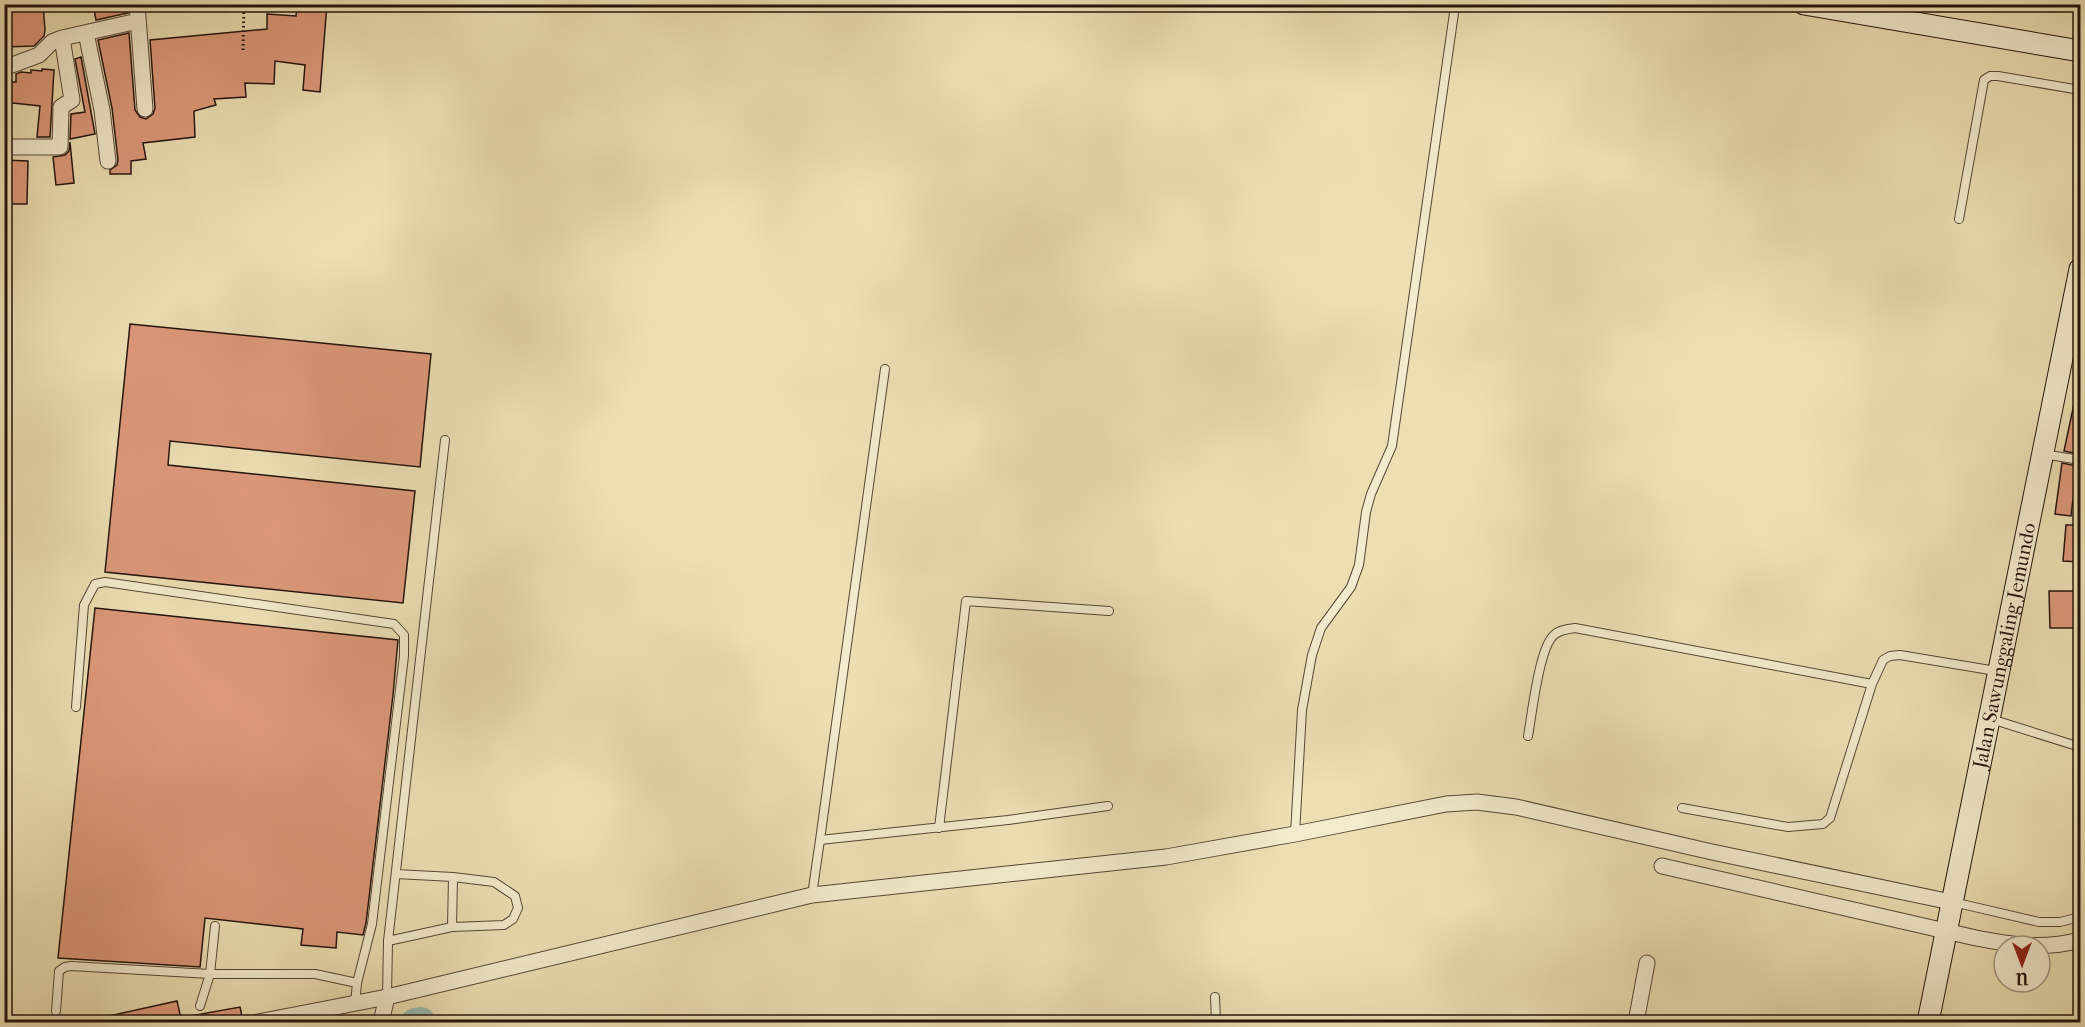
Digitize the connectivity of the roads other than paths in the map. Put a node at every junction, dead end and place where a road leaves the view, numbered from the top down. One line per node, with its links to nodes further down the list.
1 (137, 4): 4 (street)
2 (1804, 4): 7 (main road)
3 (1455, 6): 30 (lane)
4 (138, 21): 5 (street); 10 (street)
5 (86, 33): 6 (street); 12 (street)
6 (62, 38): 8 (street); 11 (street)
7 (2080, 51)
8 (4, 68)
9 (2080, 90): 13 (lane)
10 (145, 109)
11 (4, 147)
12 (108, 161)
13 (1959, 219)
14 (2080, 269): 15 (main road, Jalan Sawunggaling Jemundo)
15 (2078, 294): 18 (main road, Jalan Sawunggaling Jemundo)
16 (885, 369): 31 (lane)
17 (445, 440): 34 (lane)
18 (2043, 454): 19 (lane); 21 (main road, Jalan Sawunggaling Jemundo)
19 (2080, 460)
20 (1109, 611): 29 (lane)
21 (1999, 671): 22 (lane); 24 (main road, Jalan Sawunggaling Jemundo)
22 (1872, 684): 25 (lane); 28 (lane)
23 (76, 706): 45 (lane)
24 (1989, 719): 26 (lane); 37 (main road, Jalan Sawunggaling Jemundo)
25 (1528, 736)
26 (2080, 747)
27 (1108, 806): 29 (lane)
28 (1682, 808)
29 (939, 828): 31 (lane)
30 (1295, 834): 32 (street); 36 (street)
31 (820, 840): 36 (lane)
32 (1709, 865): 33 (street); 37 (street); 37 (street)
33 (1662, 866)
34 (396, 874): 35 (lane); 41 (lane)
35 (453, 876): 40 (lane); 40 (lane)
36 (812, 895): 46 (street)
37 (1948, 916): 38 (lane); 42 (street); 55 (main road, Jalan Sawunggaling Jemundo)
38 (2080, 917)
39 (215, 926): 44 (lane)
40 (452, 927): 41 (lane)
41 (388, 940): 46 (lane)
42 (2080, 940)
43 (1647, 963): 54 (street)
44 (210, 974): 45 (lane); 49 (lane); 50 (lane)
45 (357, 983): 48 (lane)
46 (387, 997): 48 (street); 51 (street)
47 (1215, 997): 53 (lane)
48 (355, 1004): 52 (street)
49 (200, 1006)
50 (56, 1011)
51 (381, 1022)
52 (258, 1023)
53 (1216, 1023)
54 (1636, 1023)
55 (1928, 1023)

